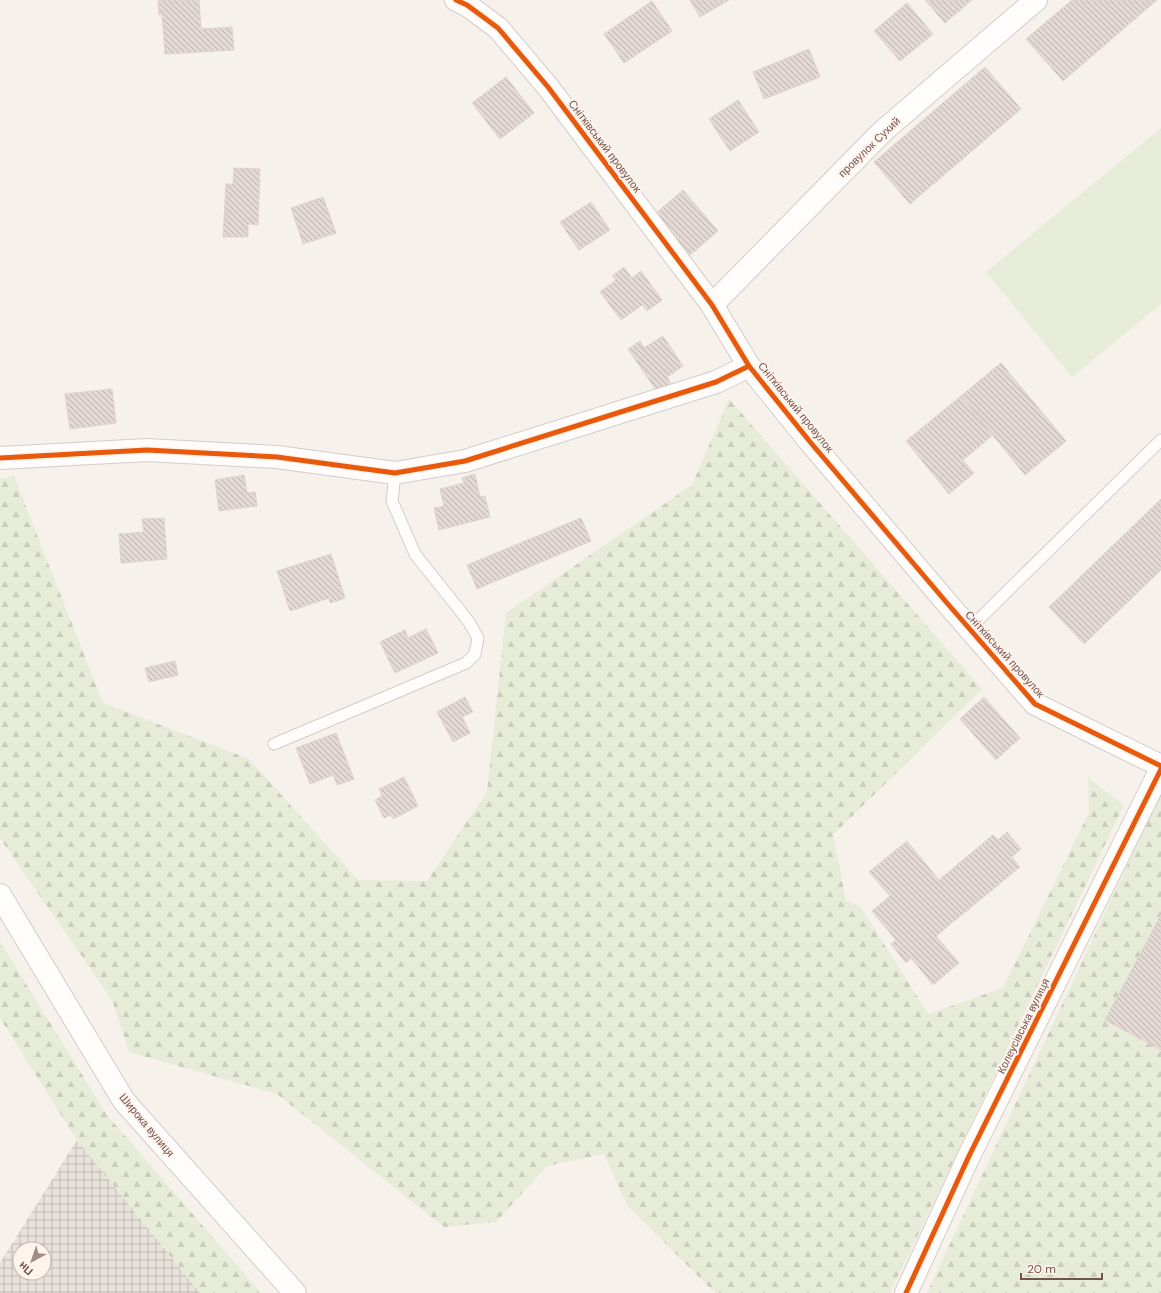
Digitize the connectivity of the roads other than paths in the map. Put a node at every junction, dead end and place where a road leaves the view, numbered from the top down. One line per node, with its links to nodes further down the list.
1 (1036, 0): 3 (street, провулок Сухий)
2 (462, 2): 3 (street, Снітківський провулок)
3 (712, 305): 4 (street, Снітківський провулок)
4 (749, 366): 7 (street); 8 (street, Снітківський провулок)
5 (1161, 440): 8 (lane)
6 (0, 458): 7 (street)
7 (395, 473): 9 (lane)
8 (969, 628): 10 (street, Снітківський провулок)
9 (274, 744)
10 (1161, 768): 13 (street, Колеусівська вулиця)
11 (0, 895): 12 (street, Широка вулиця)
12 (296, 1293)
13 (906, 1293)

